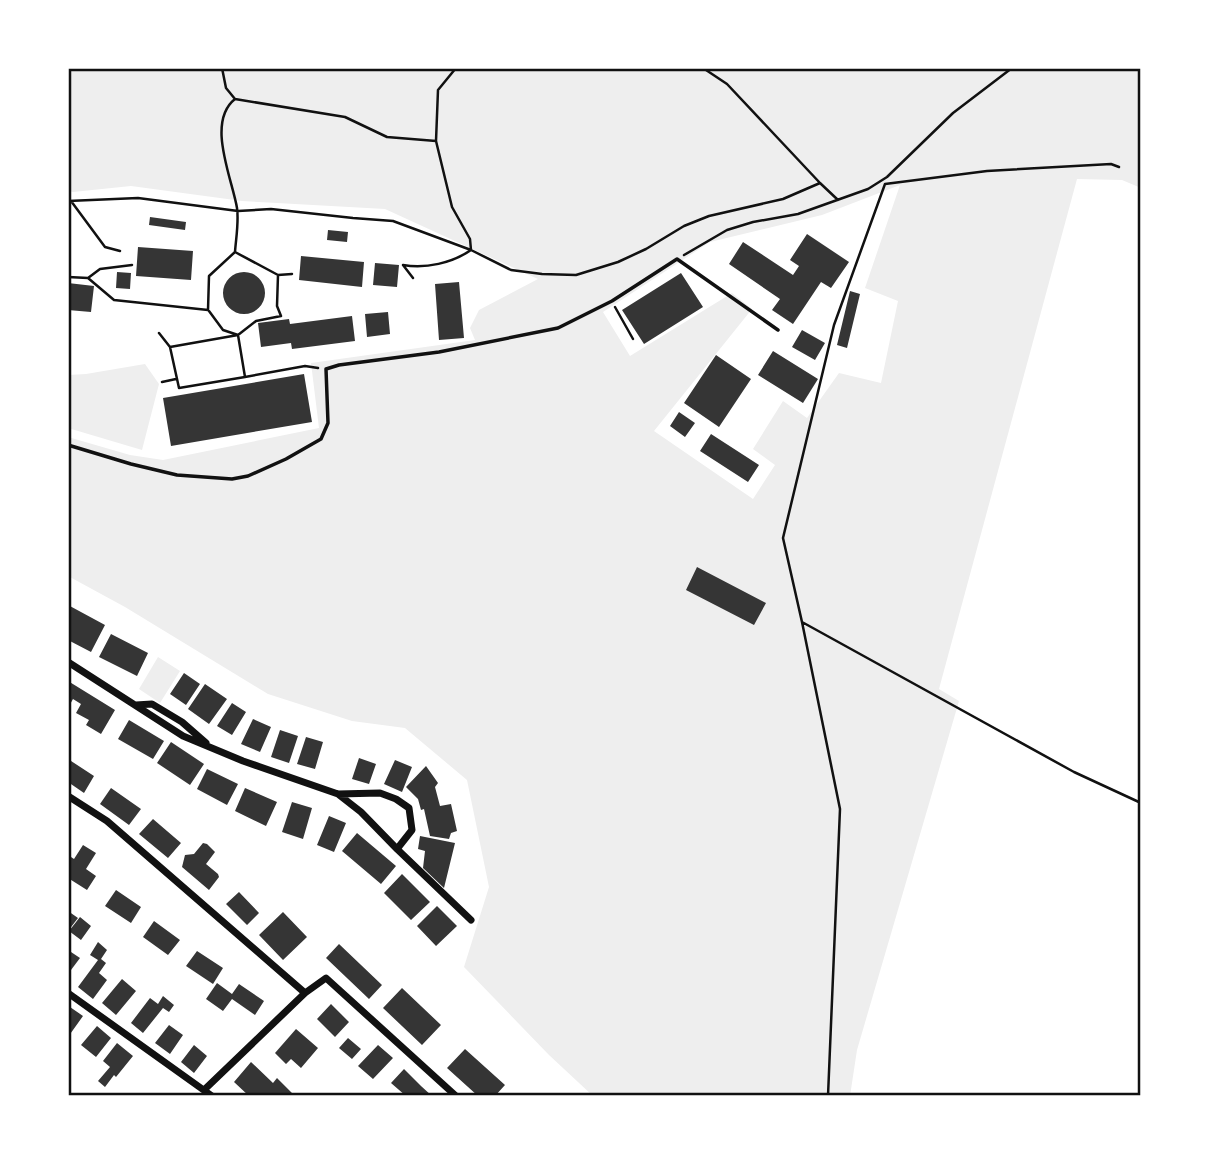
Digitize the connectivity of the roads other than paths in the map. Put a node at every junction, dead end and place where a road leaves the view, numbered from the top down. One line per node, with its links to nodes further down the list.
1 (778, 330): 2 (lane)
2 (68, 445)
3 (68, 662): 4 (street)
4 (338, 794): 6 (street); 6 (street)
5 (68, 796): 9 (street)
6 (397, 849): 7 (street)
7 (471, 920)
8 (68, 993): 10 (street)
9 (305, 993): 10 (street); 12 (street)
10 (204, 1090): 11 (street)
11 (212, 1096)
12 (456, 1096)

